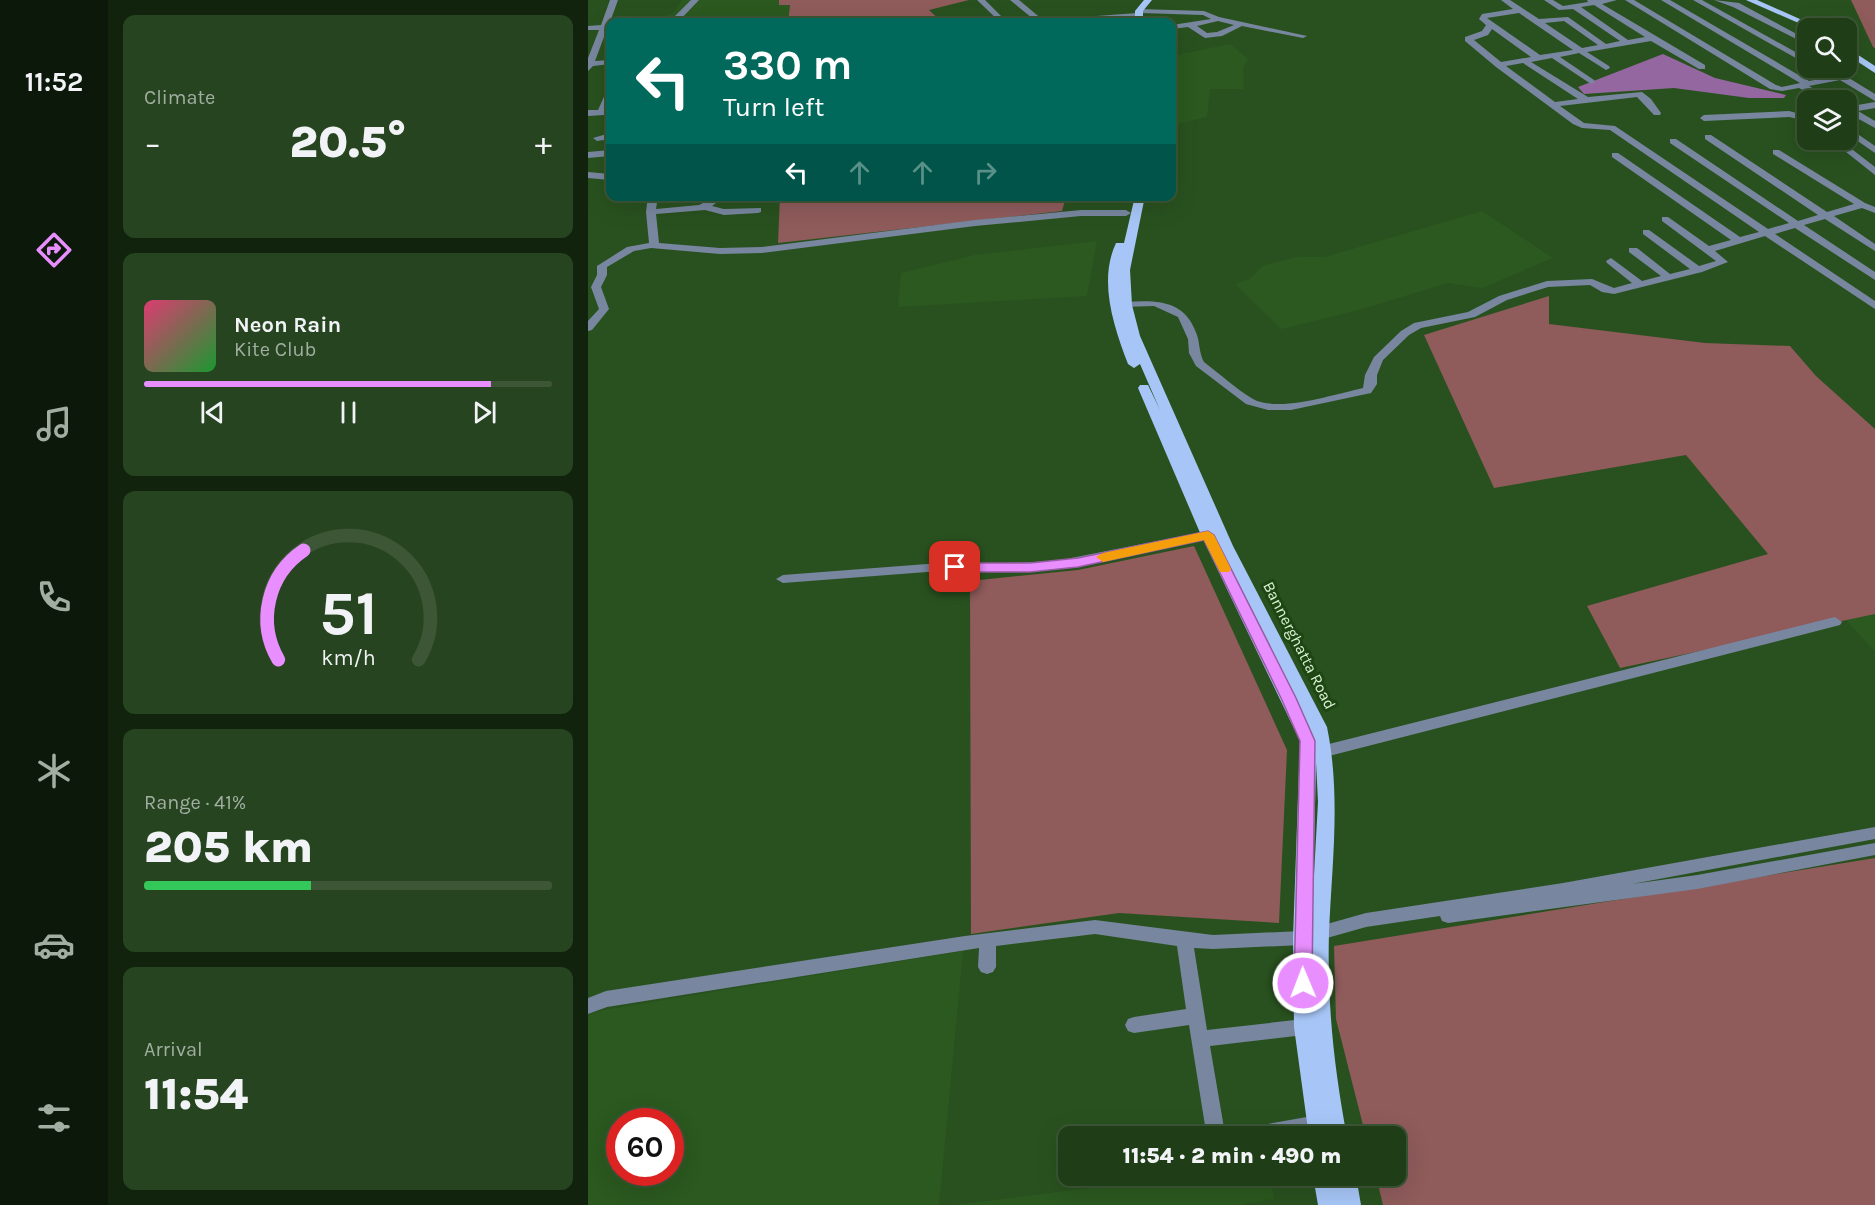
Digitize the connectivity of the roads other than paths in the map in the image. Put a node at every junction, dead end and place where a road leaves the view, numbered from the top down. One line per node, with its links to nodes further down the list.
1 (614, 0): 19 (street)
2 (695, 0): 20 (street)
3 (981, 0): 21 (street)
4 (1014, 0): 22 (street)
5 (1140, 0): 18 (main road)
6 (1148, 0): 18 (main road)
7 (1504, 0): 17 (street)
8 (1548, 0): 16 (street)
9 (1613, 0): 15 (street)
10 (1629, 0): 34 (street)
11 (1665, 0): 37 (street)
12 (1697, 0): 45 (street)
13 (1718, 0): 39 (street)
14 (1750, 0): 25 (main road)
15 (1593, 1): 16 (street); 38 (street)
16 (1574, 6): 40 (street)
17 (1520, 10): 26 (street); 27 (street)
18 (1136, 17): 23 (street); 24 (street)
19 (610, 18)
20 (678, 18)
21 (1000, 18)
22 (1034, 18)
23 (1116, 18)
24 (1217, 19): 28 (street); 29 (street)
25 (1797, 20)
26 (1537, 22): 42 (street); 43 (street)
27 (1491, 24): 46 (street); 50 (street)
28 (1190, 25): 29 (street); 31 (street)
29 (1239, 25): 36 (street)
30 (606, 27): 32 (street)
31 (1176, 27)
32 (588, 28)
33 (606, 31): 51 (street)
34 (1681, 32): 35 (street); 41 (street)
35 (1672, 34)
36 (1303, 36)
37 (1728, 36): 41 (street); 57 (street)
38 (1657, 37): 40 (street); 52 (street)
39 (1797, 37)
40 (1626, 42): 42 (street)
41 (1700, 42): 57 (street)
42 (1604, 46): 43 (street)
43 (1577, 51): 44 (street); 53 (street)
44 (1553, 55): 46 (street); 56 (street)
45 (1797, 57)
46 (1539, 58): 48 (street)
47 (1857, 58): 54 (main road)
48 (1523, 60): 50 (street); 60 (street)
49 (606, 63): 51 (street)
50 (1499, 65): 62 (street)
51 (589, 66)
52 (1702, 67)
53 (1606, 68)
54 (1875, 70)
55 (1838, 78): 57 (street); 59 (street)
56 (1591, 82)
57 (1804, 84): 58 (street)
58 (1813, 90)
59 (1875, 98)
60 (1586, 100): 62 (street); 66 (street)
61 (606, 101): 65 (street)
62 (1553, 105): 99 (street)
63 (1875, 105): 64 (street)
64 (1857, 108)
65 (588, 113)
66 (1656, 113)
67 (1857, 115): 70 (street)
68 (1797, 116): 69 (street)
69 (1704, 118)
70 (1875, 125)
71 (1857, 136): 77 (street)
72 (606, 137): 74 (street)
73 (1708, 137): 95 (street)
74 (597, 138)
75 (1673, 141): 97 (street)
76 (1848, 150): 83 (street)
77 (1875, 150)
78 (1776, 152): 89 (street)
79 (606, 153): 80 (street)
80 (588, 155)
81 (1615, 155): 100 (street)
82 (606, 171): 84 (street)
83 (1875, 172)
84 (588, 175)
85 (652, 201): 93 (street)
86 (713, 201): 90 (street)
87 (1128, 201): 94 (main road, Bannerghatta Road)
88 (1139, 201): 110 (main road, Bannerghatta Road)
89 (1862, 205): 92 (street); 95 (street)
90 (706, 207): 91 (street); 93 (street)
91 (758, 210)
92 (1875, 210)
93 (651, 212): 101 (street)
94 (1126, 213): 101 (street); 113 (main road, Bannerghatta Road)
95 (1828, 216): 97 (street); 102 (street)
96 (1665, 219): 104 (street)
97 (1798, 225): 99 (street); 108 (street)
98 (1646, 232): 106 (street)
99 (1766, 233): 100 (street); 111 (street)
100 (1738, 241): 104 (street)
101 (653, 245): 112 (street)
102 (1875, 248)
103 (1633, 250): 107 (street)
104 (1708, 250): 106 (street)
105 (1611, 261): 109 (street)
106 (1698, 270): 107 (street)
107 (1668, 277): 109 (street)
108 (1875, 277)
109 (1639, 284): 110 (street)
110 (1126, 305): 113 (main road, Bannerghatta Road)
111 (1875, 306)
112 (588, 328)
113 (1214, 534): 114 (street); 116 (main road, Bannerghatta Road); 121 (main road, Bannerghatta Road)
114 (783, 579)
115 (1835, 622): 116 (street)
116 (1325, 751): 120 (main road, Bannerghatta Road)
117 (1875, 833): 119 (street)
118 (1875, 849): 119 (street)
119 (1354, 925): 120 (street)
120 (1320, 934): 121 (street); 130 (main road, Bannerghatta Road)
121 (1302, 938): 123 (street); 128 (main road, Bannerghatta Road)
122 (988, 940): 123 (street); 124 (street); 125 (street)
123 (1184, 940): 126 (street)
124 (987, 967)
125 (588, 1006)
126 (1196, 1016): 127 (street); 129 (street)
127 (1134, 1025)
128 (1304, 1027): 129 (street); 130 (main road, Bannerghatta Road)
129 (1199, 1039): 131 (street)
130 (1321, 1121): 132 (street)
131 (1215, 1126)
132 (1297, 1126)
133 (1326, 1186): 135 (main road)
134 (1347, 1186): 136 (main road)
135 (1329, 1205)
136 (1350, 1205)

